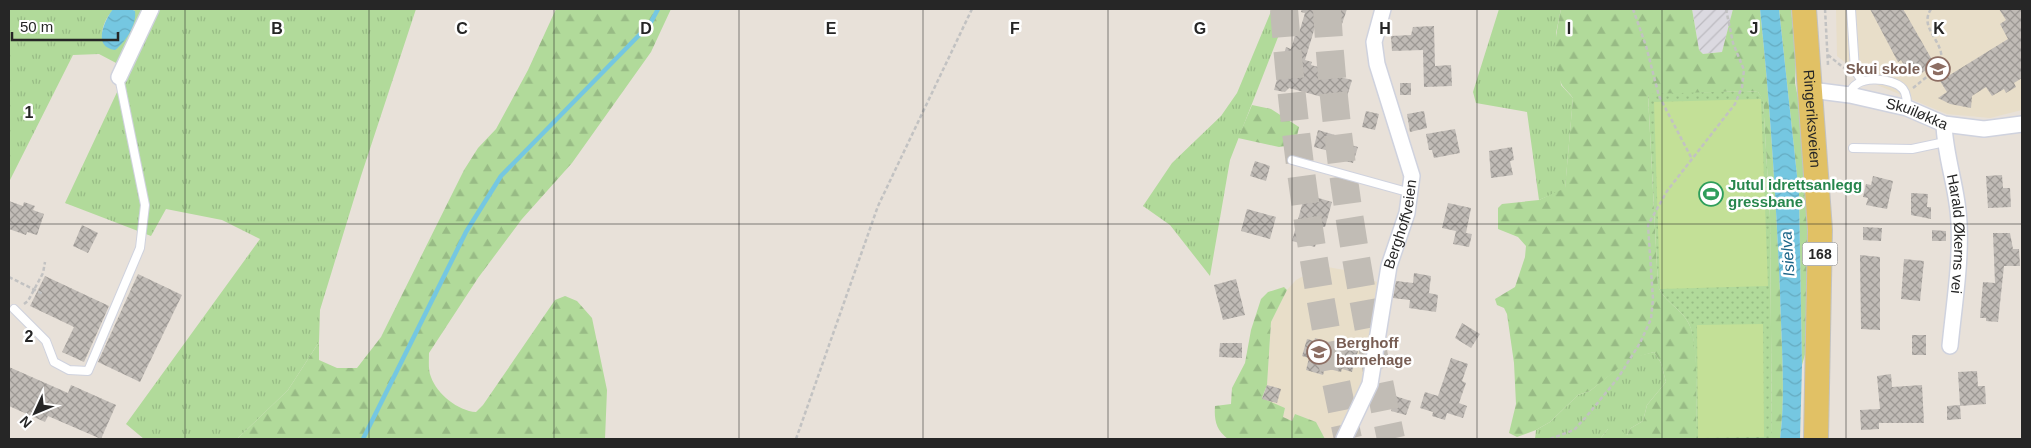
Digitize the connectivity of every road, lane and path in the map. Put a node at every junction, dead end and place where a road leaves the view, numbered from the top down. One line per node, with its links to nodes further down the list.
1 (150, 9): 11 (street)
2 (972, 9): 28 (path)
3 (1383, 9): 22 (street, Berghoffveien)
4 (1633, 9): 20 (path)
5 (1726, 9): 20 (path)
6 (1804, 9): 13 (main road, Ringeriksveien / 168)
7 (1851, 9): 12 (lane)
8 (1931, 9): 9 (path)
9 (1938, 68)
10 (1934, 71): 15 (path)
11 (119, 77): 26 (lane)
12 (1862, 81): 14 (lane); 15 (lane)
13 (1811, 90): 14 (street, Skuiløkka); 31 (main road, Ringeriksveien / 168)
14 (1850, 95): 15 (street, Skuiløkka)
15 (1906, 100): 16 (street, Skuiløkka)
16 (1944, 124): 17 (street, Skuiløkka); 18 (street, Harald Økerns vei)
17 (2022, 124)
18 (1944, 142): 19 (lane); 27 (street, Harald Økerns vei)
19 (1853, 148)
20 (1692, 159): 30 (path)
21 (1292, 160): 22 (lane)
22 (1411, 193): 29 (street, Berghoffveien)
23 (45, 262): 26 (path)
24 (9, 277): 25 (path, bridge)
25 (43, 294)
26 (14, 309)
27 (1950, 346)
28 (796, 439)
29 (1344, 439)
30 (1550, 439)
31 (1816, 439)

